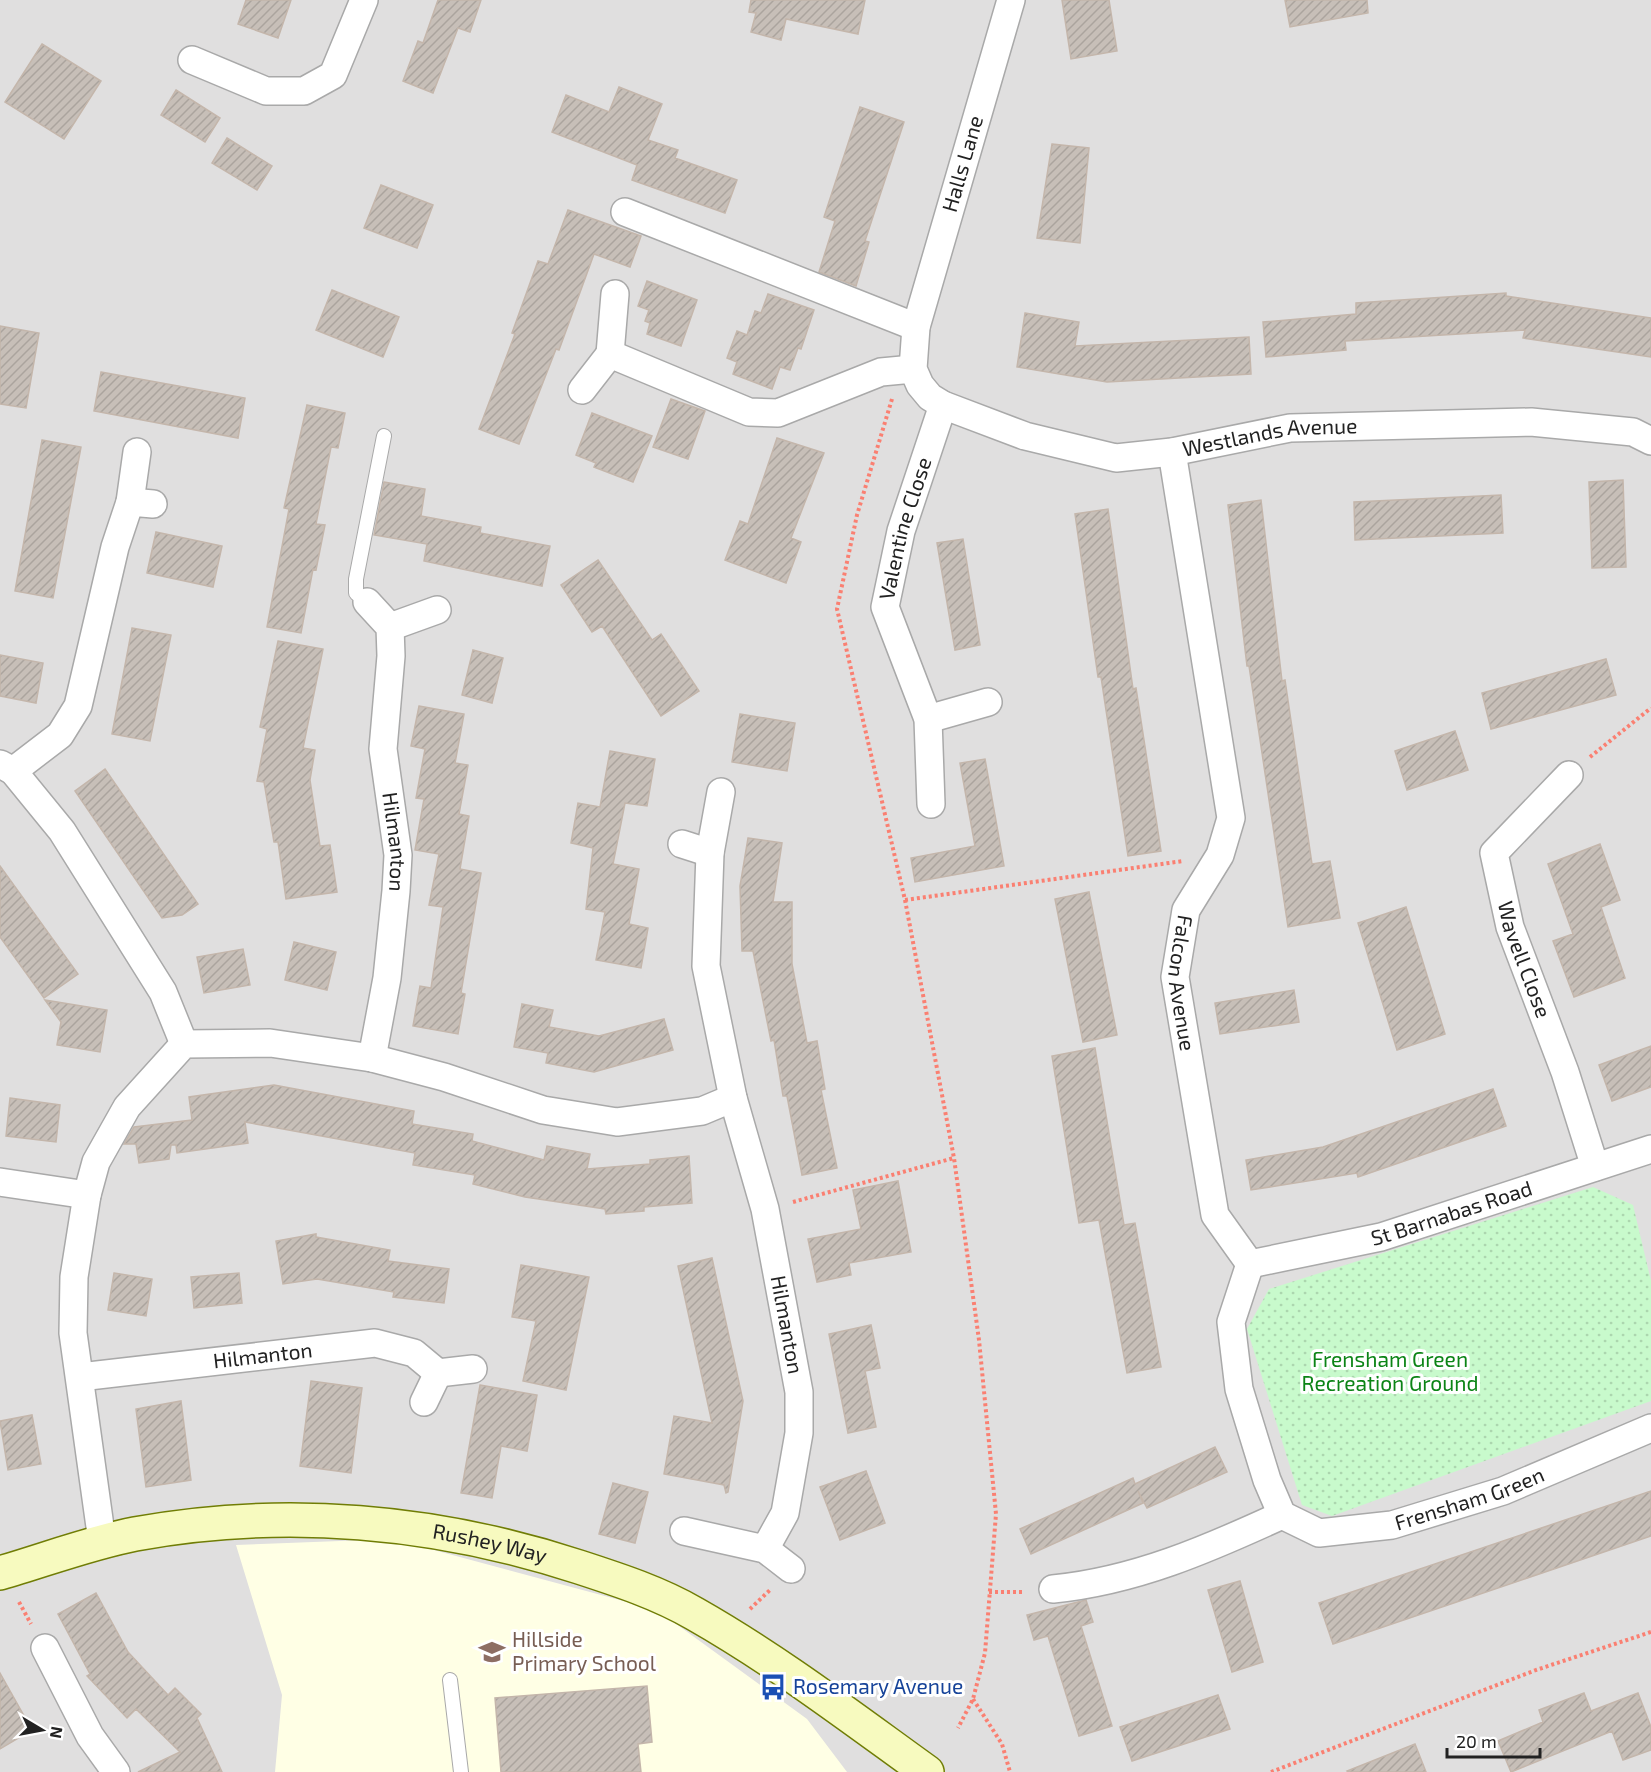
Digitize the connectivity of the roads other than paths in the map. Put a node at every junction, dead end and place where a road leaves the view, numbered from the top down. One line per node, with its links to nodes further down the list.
1 (364, 0): 3 (street)
2 (1011, 0): 6 (street, Halls Lane)
3 (192, 60)
4 (625, 212): 6 (street)
5 (615, 294): 7 (street)
6 (916, 327): 8 (street, Halls Lane)
7 (610, 354): 8 (street); 9 (street)
8 (913, 369): 10 (street, Westlands Avenue)
9 (582, 390)
10 (943, 405): 14 (street, Westlands Avenue); 19 (street, Valentine Close)
11 (384, 436): 15 (lane)
12 (1651, 441): 14 (street, Westlands Avenue)
13 (137, 452): 20 (street)
14 (1172, 452): 33 (street, Falcon Avenue)
15 (367, 602): 17 (street)
16 (436, 610): 17 (street)
17 (390, 627): 27 (street, Hilmanton)
18 (988, 702): 19 (street)
19 (928, 719): 23 (street, Valentine Close)
20 (7, 768): 26 (street)
21 (1569, 775): 30 (street, Wavell Close)
22 (721, 792): 25 (street, Hilmanton)
23 (931, 804)
24 (682, 844): 25 (street)
25 (710, 853): 28 (street, Hilmanton)
26 (184, 1044): 27 (street); 32 (street)
27 (372, 1058): 28 (street)
28 (733, 1098): 42 (street, Hilmanton)
29 (1649, 1157): 30 (street, St Barnabas Road)
30 (1595, 1167): 33 (street, St Barnabas Road)
31 (0, 1182): 32 (street)
32 (87, 1195): 36 (street)
33 (1250, 1264): 39 (street)
34 (473, 1369): 35 (street)
35 (438, 1373): 36 (street, Hilmanton); 37 (street)
36 (80, 1377): 41 (street)
37 (424, 1402)
38 (1651, 1428): 39 (street, Frensham Green)
39 (1282, 1515): 45 (street)
40 (684, 1531): 42 (street)
41 (102, 1541): 44 (street, Rushey Way); 50 (street, Rushey Way)
42 (765, 1549): 43 (street)
43 (791, 1569)
44 (8, 1585)
45 (1053, 1588)
46 (45, 1648): 48 (street)
47 (450, 1680): 49 (lane)
48 (116, 1772)
49 (461, 1772)
50 (927, 1772)

